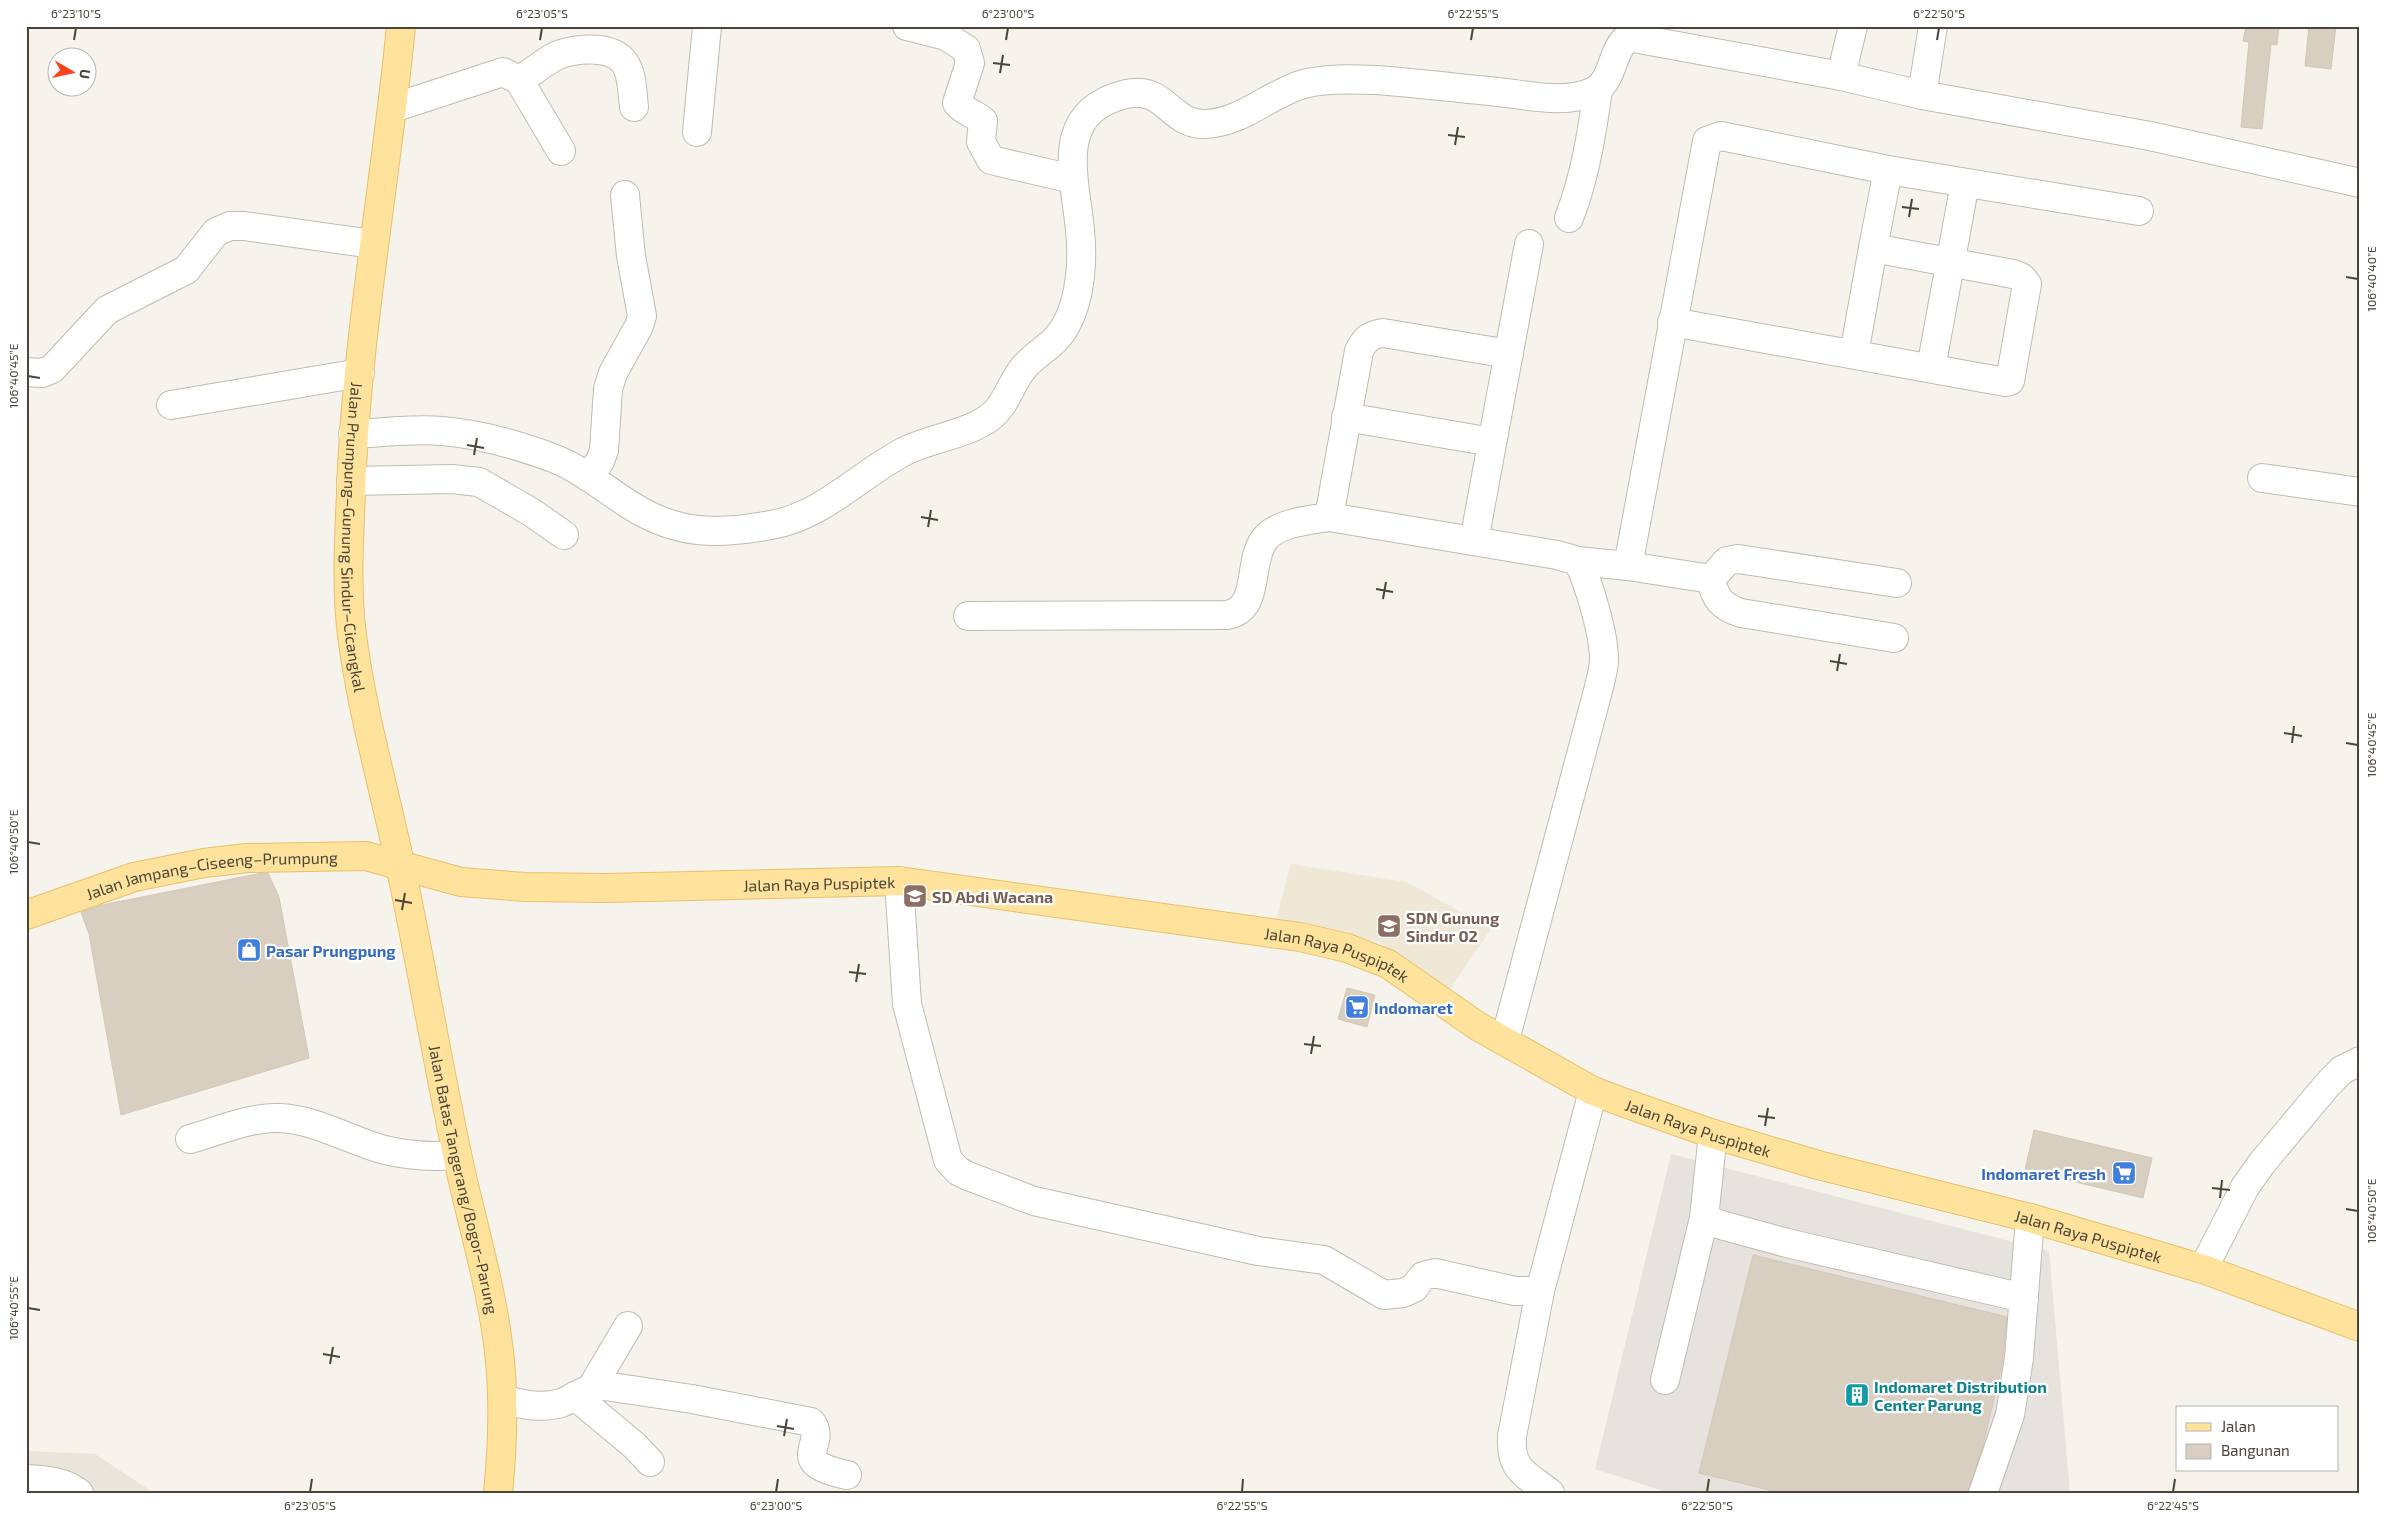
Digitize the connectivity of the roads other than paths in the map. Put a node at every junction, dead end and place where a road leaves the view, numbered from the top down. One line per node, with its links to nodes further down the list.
1 (401, 26): 12 (main road, Jalan Prumpung–Gunung Sindur–Cicangkal)
2 (706, 26): 13 (street)
3 (906, 26): 16 (street)
4 (1853, 26): 7 (street)
5 (1933, 26): 10 (street)
6 (1625, 32): 7 (street); 9 (street)
7 (1841, 76): 10 (street)
8 (519, 80): 11 (street); 12 (street); 14 (street)
9 (1598, 89): 16 (street); 21 (street)
10 (1922, 95): 18 (street)
11 (634, 107)
12 (393, 108): 22 (main road, Jalan Prumpung–Gunung Sindur–Cicangkal)
13 (697, 132)
14 (561, 151)
15 (1888, 170): 17 (street); 24 (street); 26 (street)
16 (1073, 179): 36 (street)
17 (1965, 183): 20 (street); 25 (street)
18 (2360, 183)
19 (625, 195): 36 (street)
20 (2139, 211)
21 (1568, 218)
22 (373, 244): 30 (street); 31 (main road, Jalan Prumpung–Gunung Sindur–Cicangkal)
23 (1529, 244): 27 (street)
24 (1873, 248): 25 (street); 28 (street)
25 (1950, 261): 29 (street); 29 (street)
26 (1672, 322): 28 (street); 44 (street)
27 (1509, 354): 33 (street); 35 (street)
28 (1854, 354): 29 (street)
29 (1931, 368)
30 (26, 372)
31 (360, 373): 32 (street); 34 (main road, Jalan Prumpung–Gunung Sindur–Cicangkal)
32 (171, 406)
33 (1346, 417): 35 (street); 40 (street)
34 (353, 434): 36 (street); 38 (main road, Jalan Prumpung–Gunung Sindur–Cicangkal)
35 (1492, 442): 42 (street)
36 (588, 476)
37 (2262, 478): 39 (street)
38 (351, 481): 41 (street); 49 (main road, Jalan Prumpung–Gunung Sindur–Cicangkal)
39 (2360, 492)
40 (1328, 517): 42 (street); 47 (street)
41 (564, 535)
42 (1474, 541): 43 (street)
43 (1578, 561): 44 (street); 52 (street)
44 (1628, 566): 45 (street)
45 (1712, 579): 46 (street); 48 (street)
46 (1897, 583)
47 (968, 616)
48 (1894, 638)
49 (401, 866): 50 (main road, Jalan Raya Puspiptek); 51 (main road, Jalan Jampang–Ciseeng–Prumpung); 57 (main road, Jalan Batas Tangerang/Bogor–Parung)
50 (900, 880): 52 (main road, Jalan Raya Puspiptek); 61 (street)
51 (26, 915)
52 (1505, 1040): 54 (main road, Jalan Raya Puspiptek)
53 (2360, 1060): 60 (street)
54 (1592, 1091): 55 (main road, Jalan Raya Puspiptek); 61 (street)
55 (1714, 1134): 58 (street); 59 (main road, Jalan Raya Puspiptek)
56 (190, 1139): 57 (street)
57 (457, 1155): 67 (main road, Jalan Batas Tangerang/Bogor–Parung)
58 (1704, 1218): 62 (street); 65 (street)
59 (2030, 1218): 60 (main road, Jalan Raya Puspiptek); 62 (street)
60 (2203, 1268): 64 (main road, Jalan Raya Puspiptek)
61 (1540, 1291): 73 (street)
62 (2024, 1298): 74 (street)
63 (628, 1326): 66 (street)
64 (2360, 1327)
65 (1665, 1380)
66 (583, 1392): 67 (street); 68 (street); 69 (street)
67 (503, 1400): 72 (main road, Jalan Batas Tangerang/Bogor–Parung)
68 (650, 1462)
69 (847, 1475)
70 (26, 1479): 71 (street)
71 (79, 1493)
72 (498, 1493)
73 (1550, 1493)
74 (1983, 1493)

